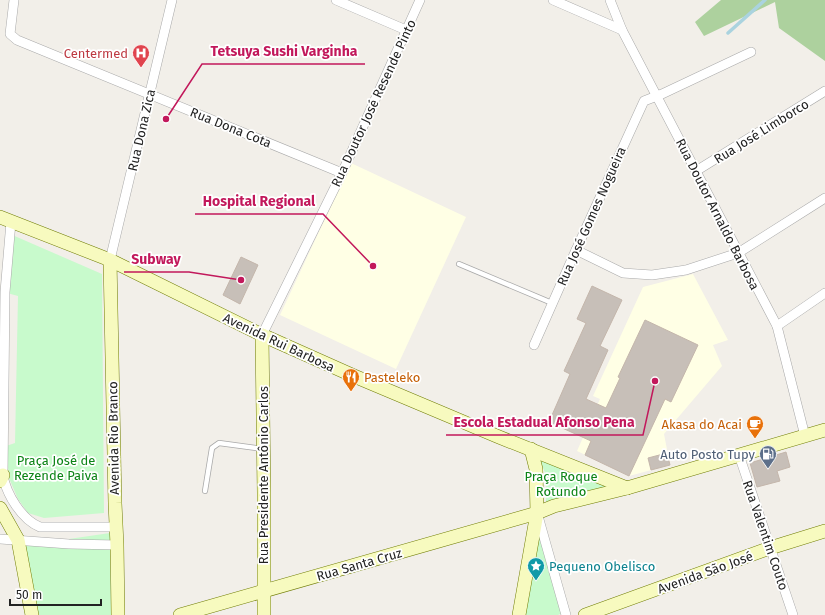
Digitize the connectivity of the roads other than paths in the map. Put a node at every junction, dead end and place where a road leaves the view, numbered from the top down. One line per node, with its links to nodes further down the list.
1 (14, 0): 12 (street, Rua Dona Cota)
2 (172, 0): 12 (street, Rua Dona Zica)
3 (336, 0): 8 (street)
4 (420, 0): 8 (street, Rua Doutor José Resende Pinto)
5 (553, 0): 7 (street)
6 (610, 0): 9 (street, Rua Doutor Arnaldo Barbosa)
7 (571, 3): 9 (street)
8 (406, 30): 15 (street, Rua Doutor José Resende Pinto)
9 (622, 30): 13 (street, Rua Doutor Arnaldo Barbosa)
10 (751, 52): 13 (street, Rua José Gomes Nogueira)
11 (825, 91): 14 (street, Rua José Limborco)
12 (150, 94): 15 (street, Rua Dona Cota); 20 (street, Rua Dona Zica)
13 (658, 96): 14 (street, Rua Doutor Arnaldo Barbosa); 18 (street, Rua José Gomes Nogueira)
14 (696, 171): 19 (street, Rua Doutor Arnaldo Barbosa)
15 (342, 173): 26 (street, Rua Doutor José Resende Pinto)
16 (825, 198): 19 (street)
17 (6, 219): 20 (main road, Avenida Rui Barbosa); 22 (street)
18 (576, 250): 19 (street); 24 (street, Rua José Gomes Nogueira)
19 (738, 253): 25 (street, Rua Doutor Arnaldo Barbosa)
20 (110, 260): 26 (main road, Avenida Rui Barbosa); 38 (main road, Avenida Rio Branco)
21 (459, 264): 24 (lane)
22 (3, 290): 33 (street)
23 (825, 293): 25 (street)
24 (552, 303): 27 (street, Rua José Gomes Nogueira)
25 (777, 326): 29 (street, Rua Doutor Arnaldo Barbosa)
26 (262, 335): 30 (main road, Rua Presidente Antônio Carlos); 31 (main road, Avenida Rui Barbosa)
27 (534, 345)
28 (825, 430): 29 (main road)
29 (805, 436): 32 (main road)
30 (264, 449): 35 (lane); 44 (main road, Rua Presidente Antônio Carlos)
31 (530, 449): 34 (main road, Avenida Rui Barbosa); 37 (main road)
32 (739, 455): 34 (main road); 43 (street, Rua Valentim Couto)
33 (2, 478): 38 (street)
34 (627, 488): 37 (main road)
35 (205, 491)
36 (0, 508): 41 (main road)
37 (537, 513): 44 (main road, Rua Santa Cruz); 49 (main road); 50 (street)
38 (116, 527): 42 (main road, Avenida Rio Branco)
39 (825, 531): 43 (main road, Avenida São José)
40 (0, 539): 41 (street)
41 (18, 540): 42 (street); 45 (main road)
42 (117, 545): 46 (main road, Avenida Rio Branco)
43 (770, 548): 51 (main road, Avenida São José); 52 (street, Rua Valentim Couto)
44 (264, 591): 47 (main road, Rua Santa Cruz); 48 (main road, Rua Presidente Antônio Carlos)
45 (32, 615)
46 (118, 615)
47 (180, 615)
48 (264, 615)
49 (519, 615)
50 (566, 615)
51 (585, 615)
52 (793, 615)

